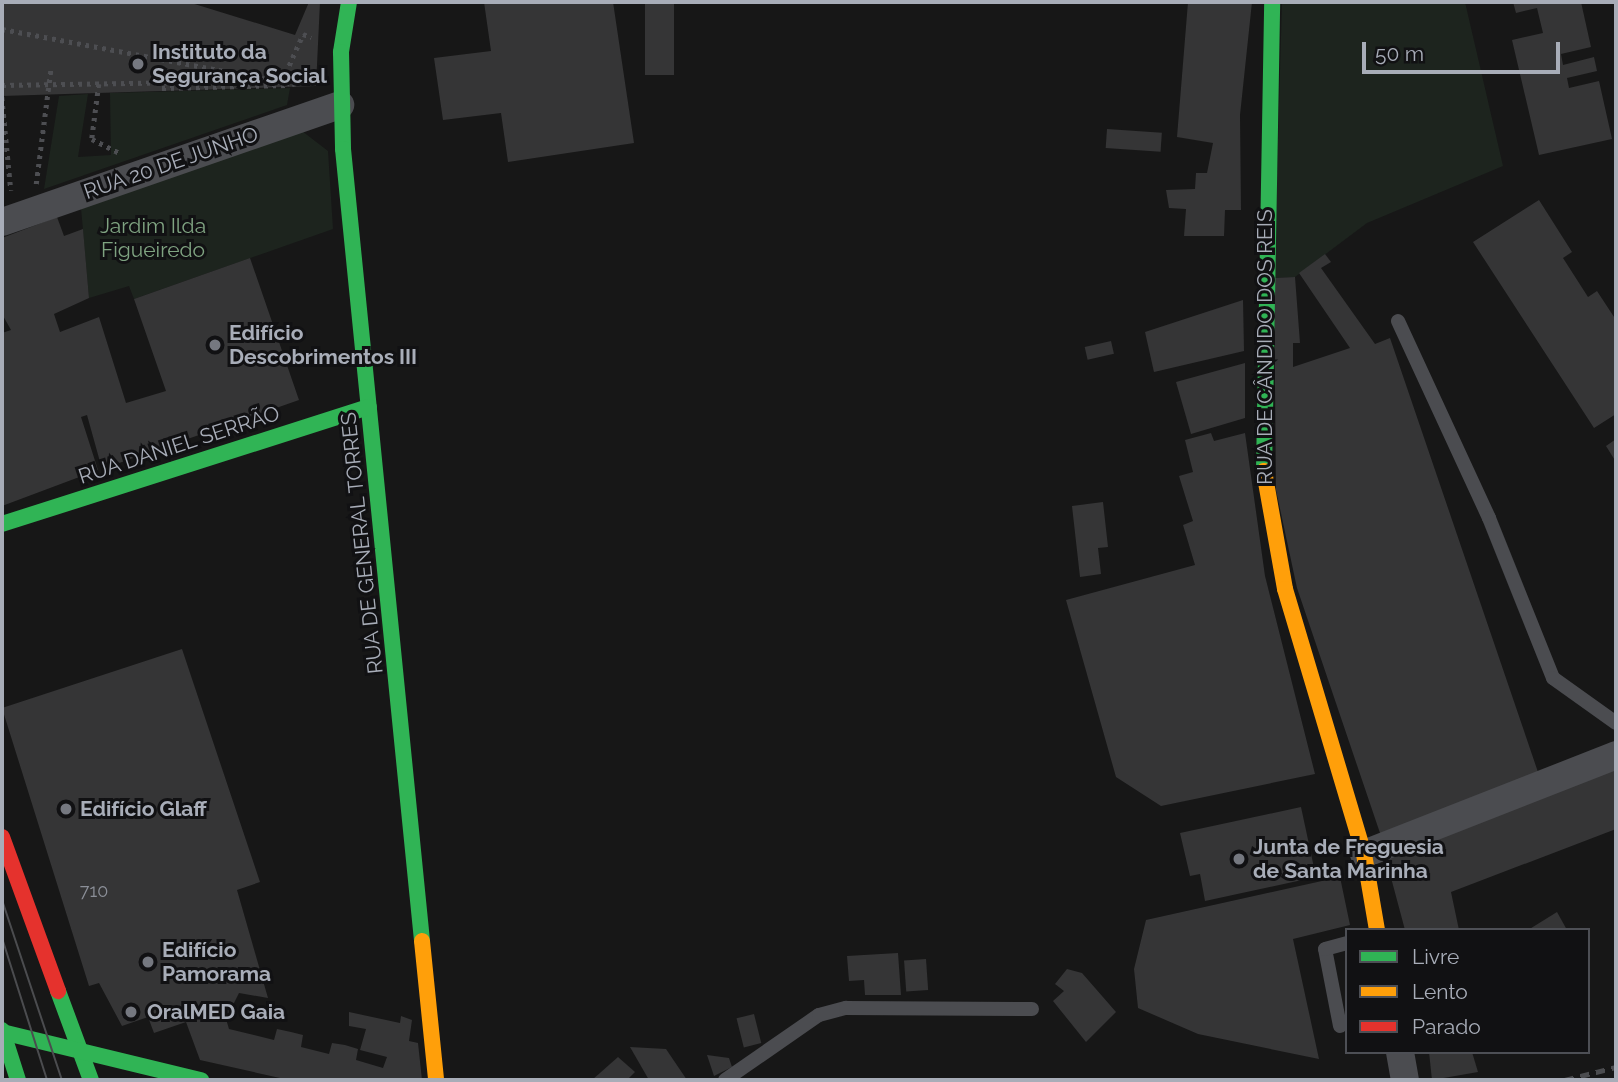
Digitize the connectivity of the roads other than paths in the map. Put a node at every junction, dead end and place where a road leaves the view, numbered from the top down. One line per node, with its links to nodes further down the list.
1 (349, 2): 3 (street, RUA DE GENERAL TORRES)
2 (1272, 2): 11 (street, RUA DE CÂNDIDO DOS REIS)
3 (340, 105): 4 (street, RUA 20 DE JUNHO); 6 (street, RUA DE GENERAL TORRES)
4 (7, 214)
5 (1398, 321): 8 (lane)
6 (369, 407): 7 (street, RUA DANIEL SERRÃO); 22 (street, RUA DE GENERAL TORRES)
7 (2, 524)
8 (1616, 723)
9 (1616, 755): 11 (street)
10 (2, 837): 17 (street)
11 (1364, 854): 12 (street, RUA DE CÂNDIDO DOS REIS)
12 (1377, 928)
13 (1345, 944): 15 (lane)
14 (1032, 1009): 23 (lane)
15 (1340, 1026)
16 (2, 1031): 17 (street); 19 (street)
17 (81, 1048): 20 (street); 21 (street)
18 (1400, 1054): 24 (street)
19 (18, 1080)
20 (92, 1080)
21 (201, 1080)
22 (436, 1080)
23 (725, 1080)
24 (1405, 1080)

